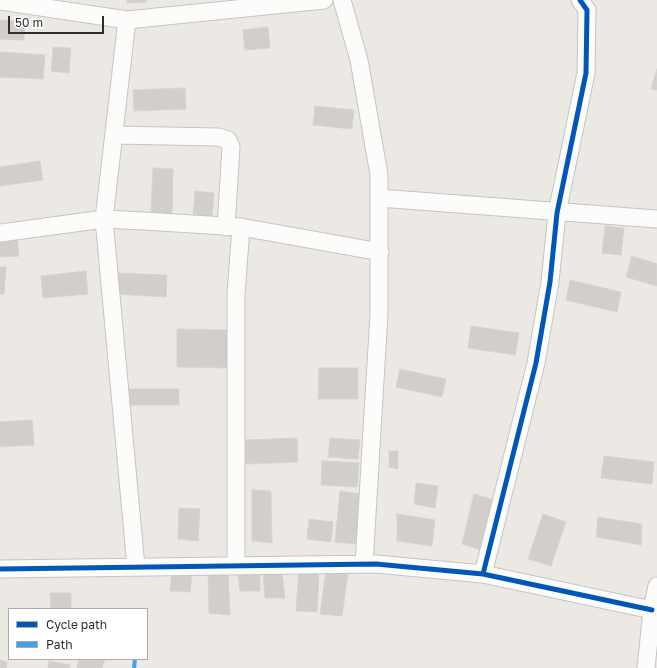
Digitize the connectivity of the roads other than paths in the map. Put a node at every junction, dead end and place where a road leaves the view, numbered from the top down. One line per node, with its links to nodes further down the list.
1 (324, 0): 5 (street)
2 (342, 0): 7 (street)
3 (580, 0): 8 (street)
4 (0, 1): 5 (street)
5 (127, 20): 6 (street)
6 (114, 135): 9 (street); 11 (street)
7 (379, 198): 8 (street); 13 (street)
8 (557, 213): 10 (street); 18 (street)
9 (104, 219): 11 (street); 12 (street); 16 (street)
10 (657, 219)
11 (234, 227): 13 (street); 15 (street)
12 (0, 233)
13 (380, 252): 14 (street)
14 (364, 564): 15 (street); 18 (street)
15 (236, 565): 16 (street)
16 (136, 567): 17 (street)
17 (0, 569)
18 (482, 574): 20 (street)
19 (657, 586): 20 (street)
20 (652, 610): 21 (street)
21 (646, 668)

